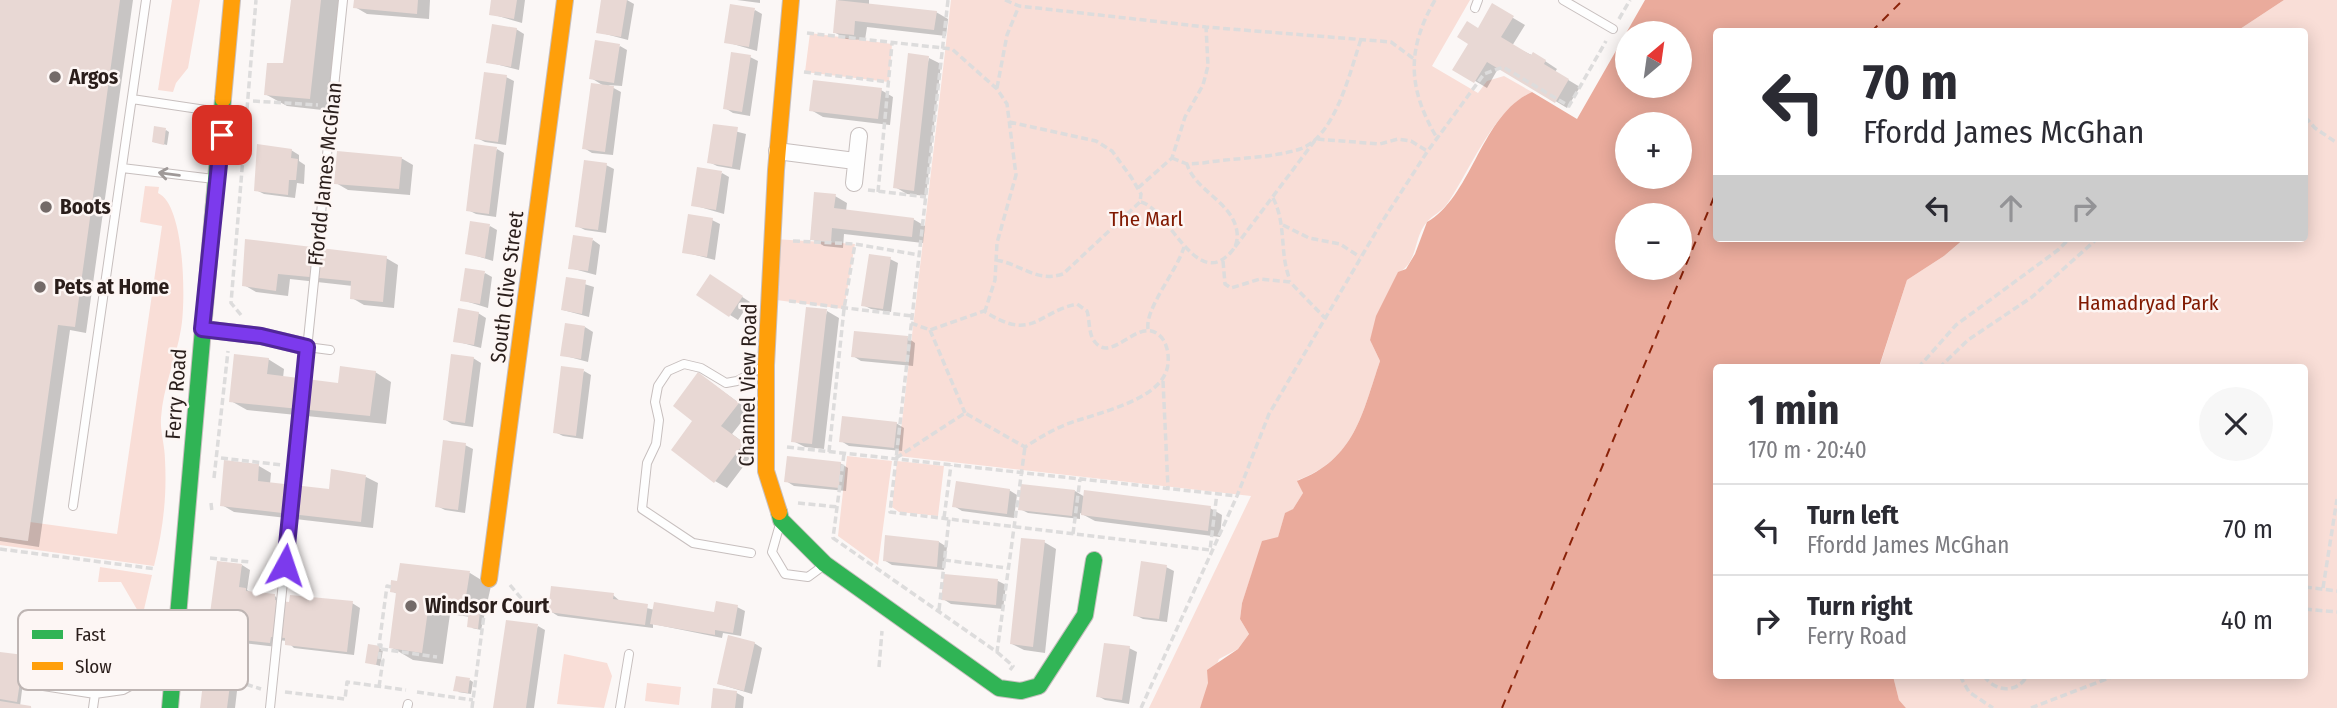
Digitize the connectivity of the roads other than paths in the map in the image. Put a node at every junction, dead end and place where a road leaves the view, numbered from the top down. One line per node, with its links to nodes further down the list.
1 (146, 0): 9 (lane)
2 (233, 0): 10 (street, Ferry Road)
3 (343, 0): 18 (lane, Ffordd James McGhan)
4 (565, 0): 26 (street, South Clive Street)
5 (791, 0): 12 (street, Channel View Road)
6 (1563, 0): 7 (lane)
7 (1581, 4): 8 (lane)
8 (1613, 29)
9 (132, 99): 10 (lane); 14 (lane)
10 (224, 112): 15 (street, Ferry Road)
11 (859, 136): 13 (street)
12 (777, 151): 13 (street); 20 (street, Channel View Road)
13 (855, 161): 16 (street)
14 (122, 168): 15 (lane, one-way to 14); 21 (lane)
15 (217, 180): 17 (street, Ferry Road)
16 (854, 183)
17 (202, 329): 18 (street); 27 (street, Ferry Road)
18 (307, 347): 19 (lane); 35 (lane, Ffordd James McGhan)
19 (330, 350)
20 (766, 365): 22 (street, Channel View Road); 23 (lane)
21 (73, 506)
22 (781, 520): 25 (street, Channel View Road); 25 (lane)
23 (751, 552)
24 (1094, 560): 25 (street, Channel View Road)
25 (825, 564)
26 (489, 579)
27 (179, 610)
28 (629, 654): 36 (lane)
29 (69, 690): 32 (lane)
30 (123, 690): 32 (lane)
31 (172, 690): 34 (street, Ferry Road)
32 (94, 694): 33 (lane)
33 (93, 708)
34 (170, 708)
35 (270, 708)
36 (620, 708)

